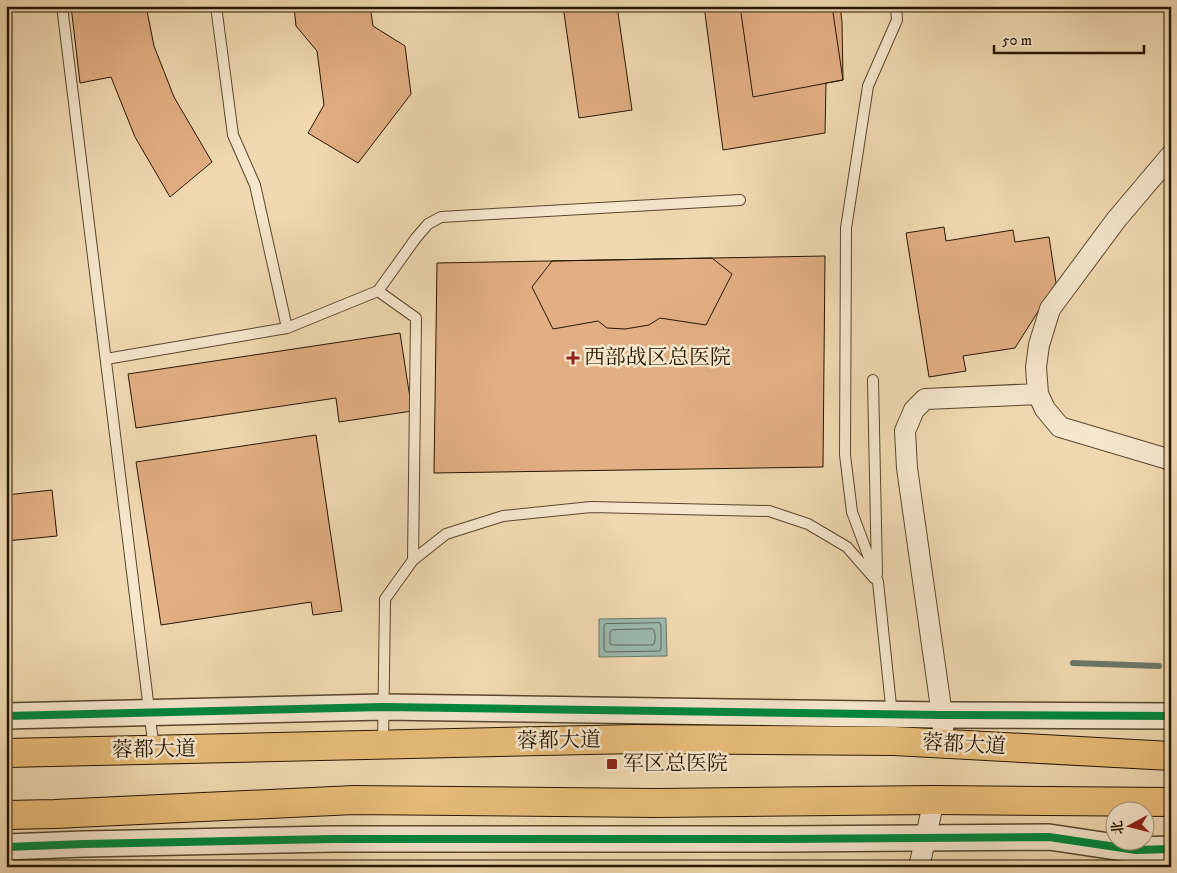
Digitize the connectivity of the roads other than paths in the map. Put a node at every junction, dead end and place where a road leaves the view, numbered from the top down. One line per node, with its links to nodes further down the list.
1 (62, 6): 8 (lane)
2 (216, 6): 7 (lane)
3 (896, 6): 13 (lane)
4 (1171, 155): 10 (street)
5 (740, 200): 6 (lane)
6 (378, 291): 7 (lane); 12 (lane)
7 (288, 328): 8 (lane)
8 (106, 359): 15 (lane)
9 (874, 380): 13 (lane)
10 (1038, 394): 11 (street); 16 (street)
11 (1171, 460)
12 (413, 560): 13 (lane); 14 (lane)
13 (878, 582): 19 (lane)
14 (383, 707): 15 (street); 19 (street); 21 (lane)
15 (149, 713): 17 (street); 22 (lane)
16 (942, 714): 18 (street); 19 (street); 20 (street)
17 (6, 716)
18 (1171, 716)
19 (893, 727): 20 (main road, 蓉都大道); 21 (main road, 蓉都大道)
20 (944, 743): 24 (main road, 蓉都大道)
21 (383, 744): 22 (main road, 蓉都大道)
22 (154, 750): 23 (main road, 蓉都大道)
23 (6, 753)
24 (1171, 756)
25 (934, 800): 26 (main road); 27 (main road); 28 (street)
26 (1171, 802)
27 (6, 815)
28 (926, 838): 29 (street); 30 (street); 31 (street)
29 (6, 847)
30 (1171, 849)
31 (919, 867)

